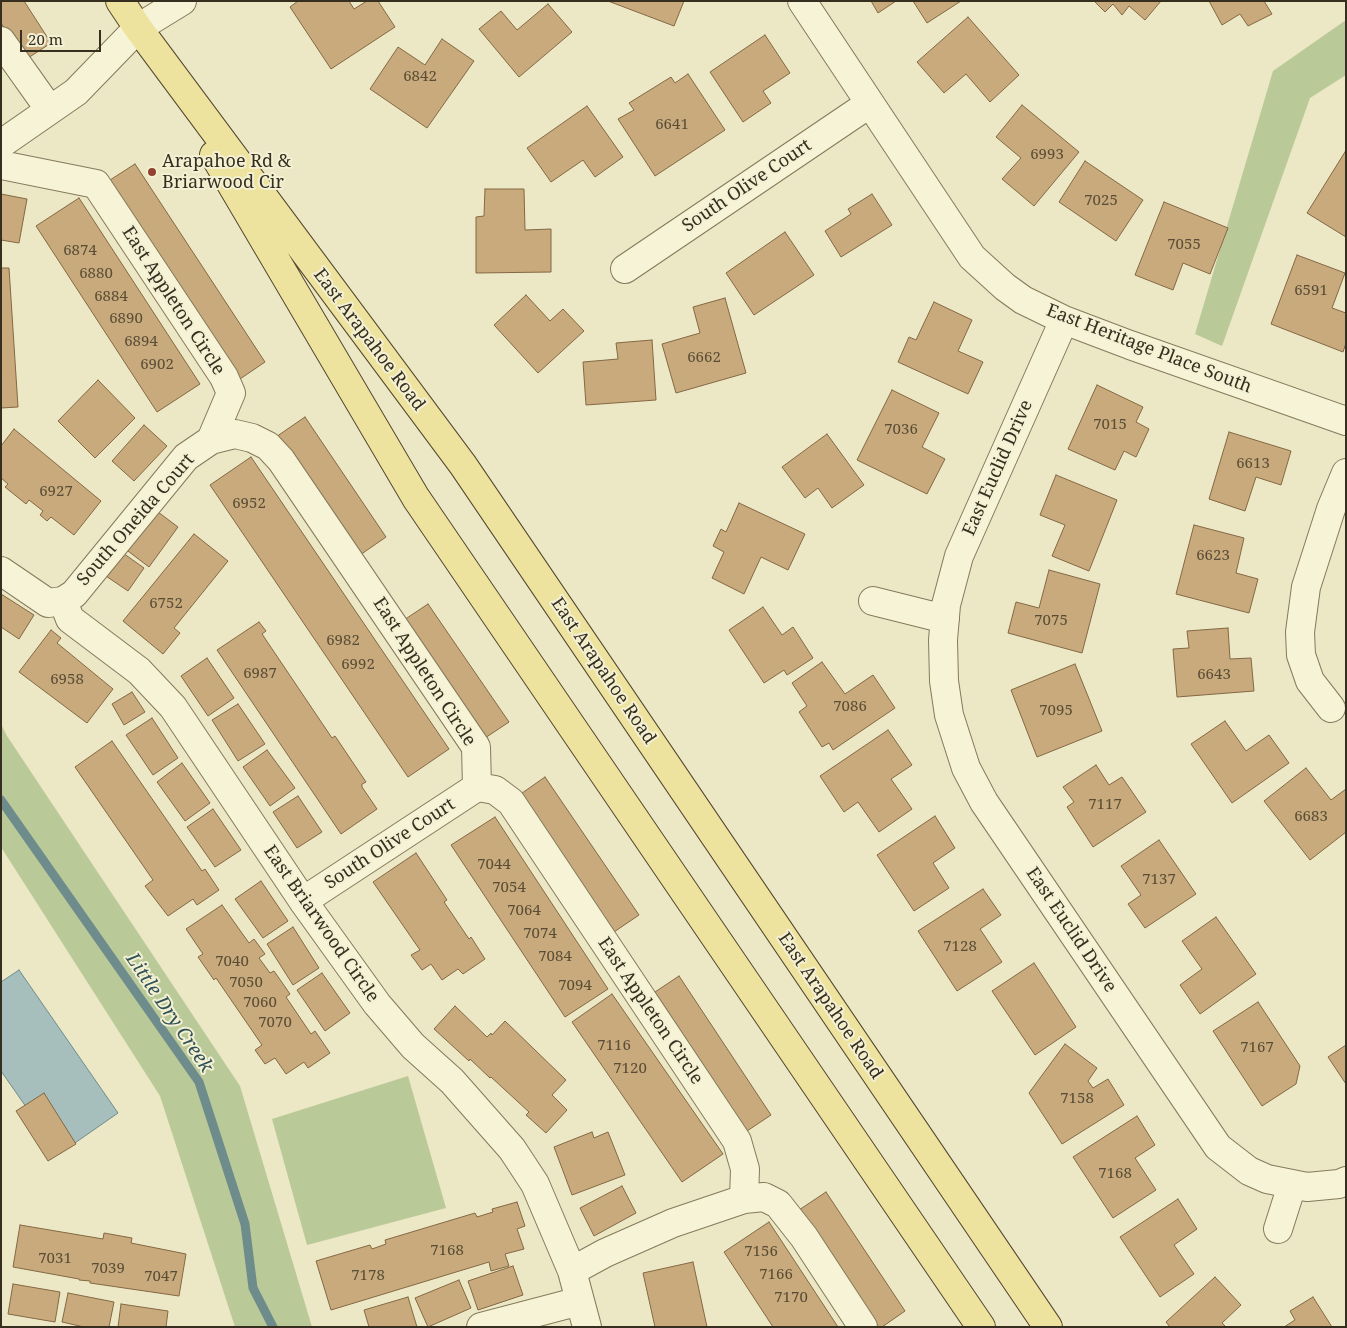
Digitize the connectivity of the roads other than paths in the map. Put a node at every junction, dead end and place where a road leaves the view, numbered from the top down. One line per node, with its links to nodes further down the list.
1 (120, 1): 4 (main road, East Arapahoe Road)
2 (182, 1): 4 (street)
3 (802, 1): 6 (street, East Heritage Place South)
4 (138, 28): 7 (street); 31 (main road, East Arapahoe Road); 32 (main road, East Arapahoe Road)
5 (1, 41): 7 (street)
6 (869, 104): 10 (street, South Olive Court); 11 (street, East Heritage Place South)
7 (50, 110): 8 (street)
8 (1, 144)
9 (1, 165): 13 (street, East Appleton Circle)
10 (626, 269)
11 (1064, 320): 12 (street, East Heritage Place South); 18 (street, East Euclid Drive)
12 (1346, 421)
13 (211, 440): 16 (street, South Oneida Court); 20 (street, East Appleton Circle)
14 (1346, 473): 19 (street)
15 (1, 571): 16 (street)
16 (63, 601): 21 (street, East Briarwood Circle)
17 (873, 602): 18 (street)
18 (945, 619): 23 (street, East Euclid Drive)
19 (1331, 708)
20 (477, 787): 21 (street, South Olive Court); 24 (street, East Appleton Circle)
21 (303, 901): 26 (street, East Briarwood Circle)
22 (1346, 1181): 23 (street, East Euclid Drive)
23 (1292, 1185): 25 (street)
24 (744, 1199): 26 (street); 30 (street)
25 (1278, 1228)
26 (572, 1271): 27 (street, East Briarwood Circle)
27 (580, 1301): 28 (street); 29 (street, East Briarwood Circle)
28 (481, 1327)
29 (587, 1327)
30 (863, 1327)
31 (981, 1327)
32 (1048, 1327)

